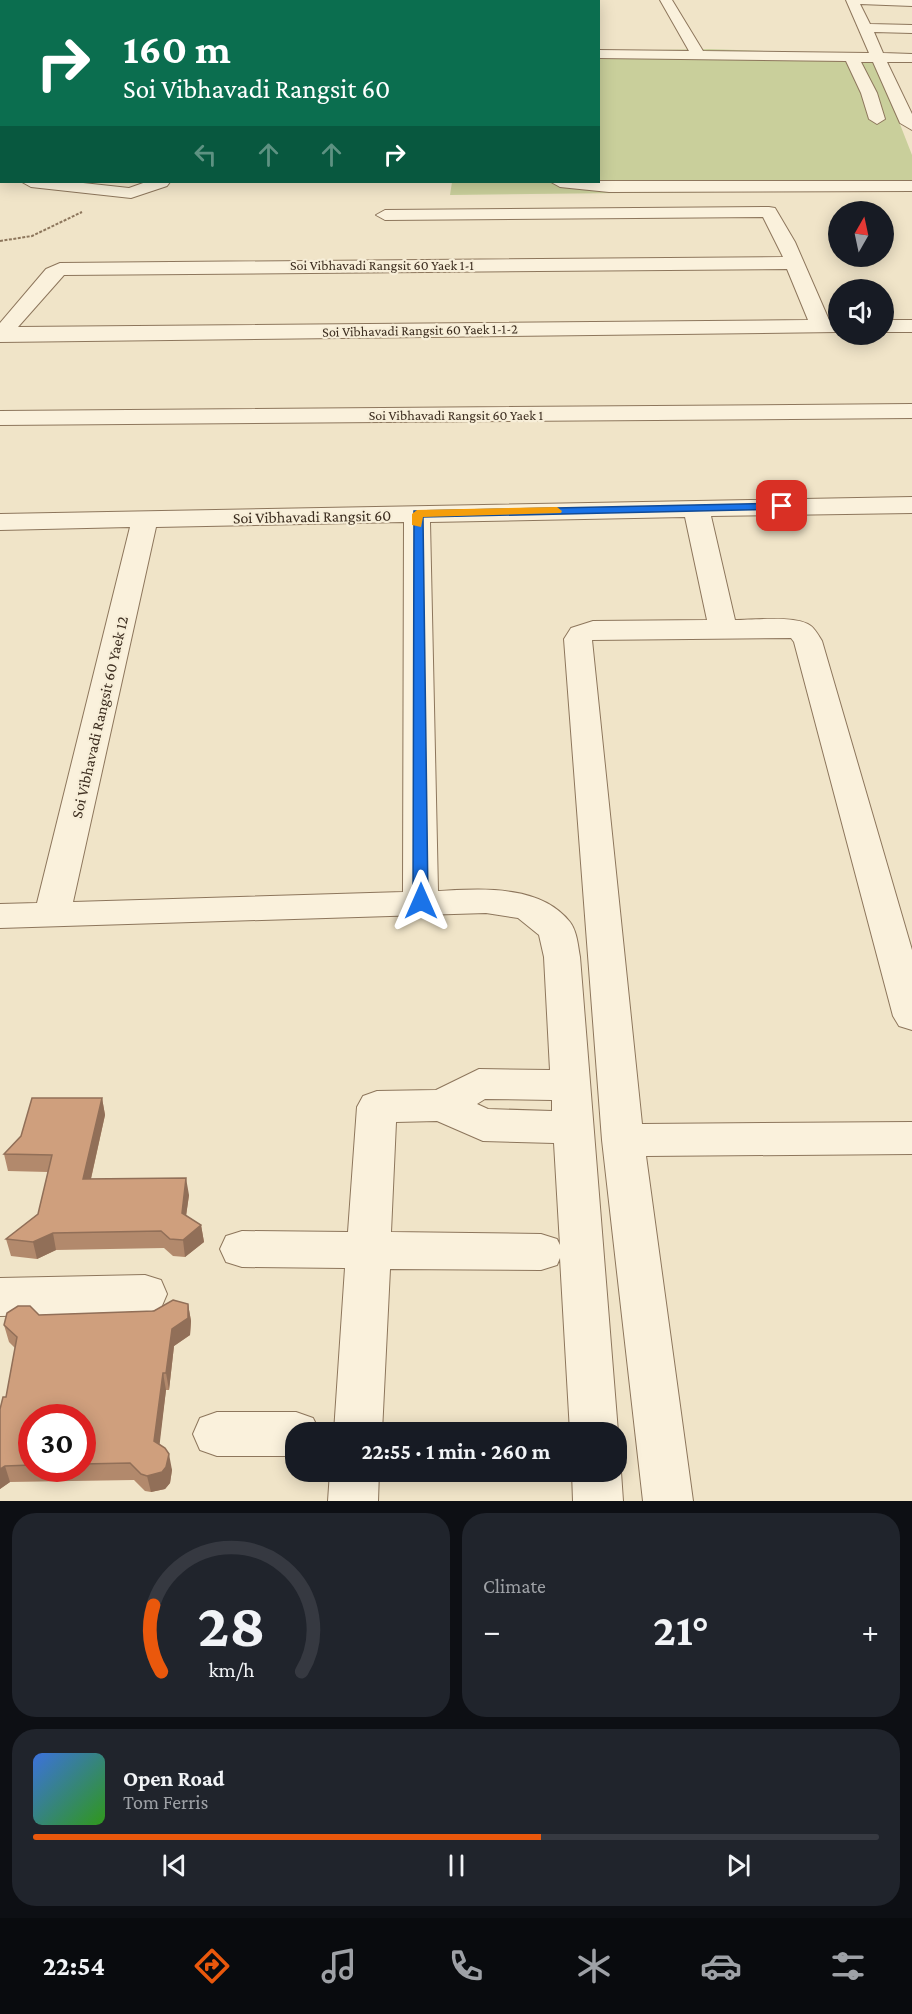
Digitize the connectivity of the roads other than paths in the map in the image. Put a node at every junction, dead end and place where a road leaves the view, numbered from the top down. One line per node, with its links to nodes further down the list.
1 (666, 0): 6 (street)
2 (852, 0): 3 (street); 4 (street)
3 (912, 2)
4 (865, 28): 5 (street); 9 (street)
5 (912, 29)
6 (697, 53): 7 (street); 8 (street)
7 (600, 54)
8 (851, 56): 9 (street); 11 (street)
9 (882, 63): 10 (street); 12 (street)
10 (909, 64)
11 (868, 93): 12 (street); 13 (street)
12 (904, 99): 14 (street)
13 (877, 119)
14 (912, 125)
15 (40, 183): 16 (street)
16 (158, 183)
17 (568, 183): 18 (street)
18 (912, 186)
19 (794, 262): 20 (street, Soi Vibhavadi Rangsit 60 Yaek 1-1); 20 (street); 21 (street)
20 (379, 265): 25 (street, Soi Vibhavadi Rangsit 60 Yaek 1-1)
21 (828, 322)
22 (828, 326): 25 (street, Soi Vibhavadi Rangsit 60 Yaek 1-1-2)
23 (894, 326): 24 (street)
24 (912, 326)
25 (1, 335)
26 (912, 411): 27 (street, Soi Vibhavadi Rangsit 60 Yaek 1)
27 (0, 418)
28 (912, 505): 29 (street, Soi Vibhavadi Rangsit 60)
29 (696, 508): 30 (street, Soi Vibhavadi Rangsit 60); 33 (street)
30 (417, 514): 31 (street, Soi Vibhavadi Rangsit 60); 34 (street)
31 (146, 519): 32 (street, Soi Vibhavadi Rangsit 60); 35 (street, Soi Vibhavadi Rangsit 60 Yaek 12)
32 (0, 522)
33 (723, 628): 37 (street); 42 (street)
34 (421, 901): 35 (street); 38 (street)
35 (52, 915): 36 (street)
36 (0, 916)
37 (912, 1016)
38 (571, 1084): 39 (street); 40 (street)
39 (442, 1105): 40 (street); 44 (street)
40 (574, 1128): 49 (street)
41 (912, 1138): 42 (street)
42 (623, 1140): 56 (street)
43 (242, 1249): 44 (street)
44 (369, 1249): 45 (street); 48 (street)
45 (541, 1252)
46 (145, 1294): 47 (street)
47 (0, 1297)
48 (359, 1422)
49 (593, 1422)
50 (217, 1434): 51 (street)
51 (285, 1434)
52 (354, 1482): 54 (street)
53 (597, 1482): 55 (street)
54 (353, 1501)
55 (598, 1501)
56 (668, 1501)

